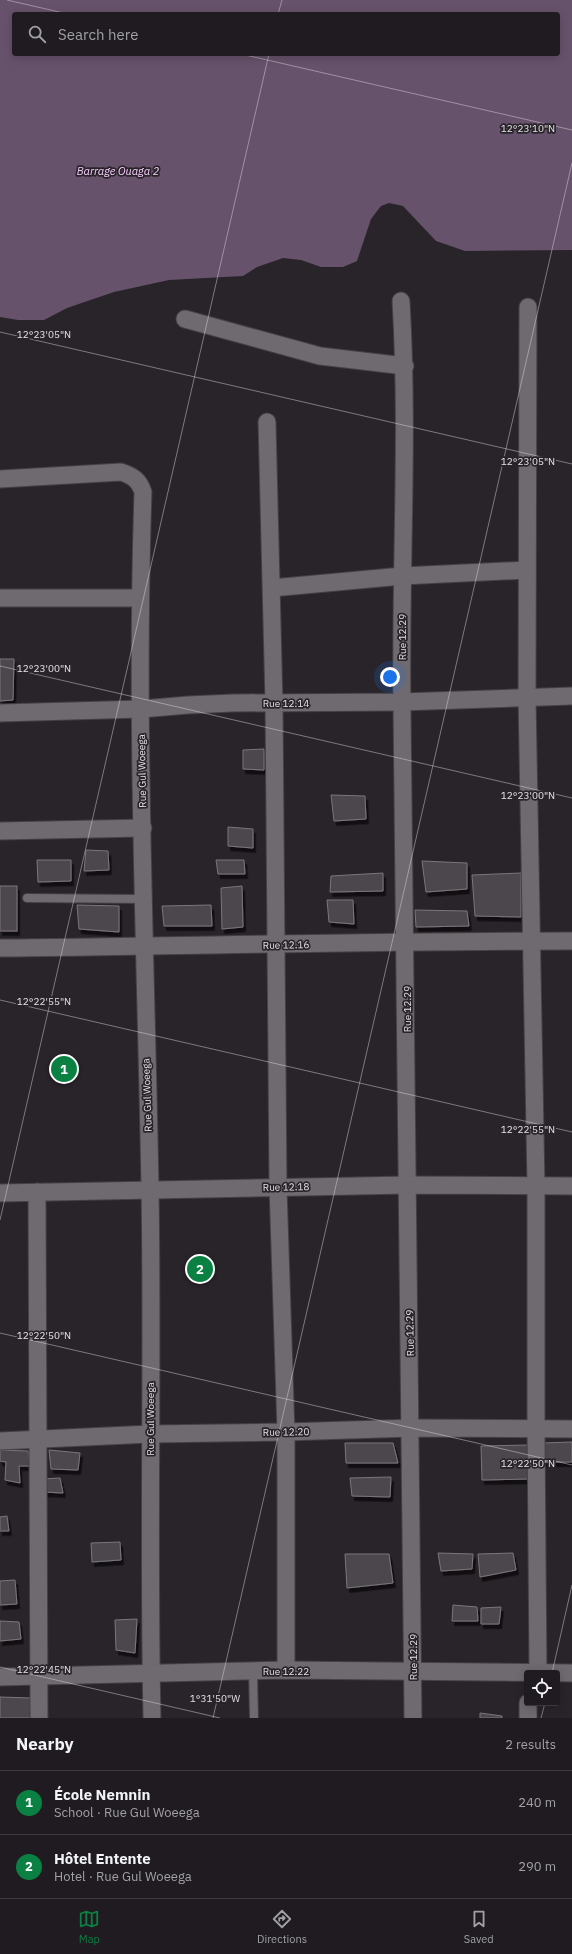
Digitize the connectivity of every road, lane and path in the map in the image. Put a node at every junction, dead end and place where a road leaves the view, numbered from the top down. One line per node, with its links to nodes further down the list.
1 (401, 301): 4 (street, Rue 12.29)
2 (528, 308): 7 (street)
3 (185, 319): 4 (street)
4 (405, 366): 8 (street, Rue 12.29)
5 (267, 422): 9 (street)
6 (0, 479): 11 (street, Rue Gul Woeega)
7 (527, 570): 8 (street); 13 (street)
8 (402, 576): 9 (street); 15 (street, Rue 12.29)
9 (272, 588): 14 (street)
10 (0, 598): 11 (street)
11 (139, 598): 16 (street, Rue Gul Woeega)
12 (572, 696): 13 (street, Rue 12.14)
13 (527, 697): 15 (street, Rue 12.14); 23 (street)
14 (274, 702): 15 (street, Rue 12.14); 16 (street, Rue 12.14); 25 (street)
15 (402, 702): 22 (street, Rue 12.29)
16 (141, 709): 17 (street, Rue 12.14); 18 (street, Rue Gul Woeega)
17 (0, 713)
18 (143, 828): 19 (street); 21 (street, Rue Gul Woeega)
19 (0, 831)
20 (27, 898): 21 (lane)
21 (143, 899): 26 (street, Rue Gul Woeega)
22 (407, 941): 23 (street, Rue 12.16); 25 (street, Rue 12.16); 28 (street, Rue 12.29)
23 (531, 941): 24 (street, Rue 12.16); 29 (street)
24 (572, 941)
25 (277, 945): 26 (street, Rue 12.16); 31 (street)
26 (143, 946): 27 (street, Rue 12.16); 32 (street, Rue Gul Woeega)
27 (0, 948)
28 (408, 1185): 29 (street, Rue 12.18); 31 (street, Rue 12.18); 35 (street, Rue 12.29)
29 (536, 1186): 30 (street, Rue 12.18); 37 (street)
30 (572, 1186)
31 (278, 1187): 32 (street, Rue 12.18); 38 (street)
32 (150, 1189): 33 (street, Rue 12.18); 39 (street, Rue Gul Woeega)
33 (37, 1192): 34 (street, Rue 12.18); 40 (street)
34 (0, 1193)
35 (412, 1428): 37 (street, Rue 12.20); 38 (street, Rue 12.20); 45 (street, Rue 12.29)
36 (572, 1429): 37 (street, Rue 12.20)
37 (536, 1430): 43 (street)
38 (286, 1432): 39 (street, Rue 12.20); 42 (street)
39 (150, 1434): 40 (street, Rue 12.20); 49 (street, Rue Gul Woeega)
40 (37, 1440): 41 (street, Rue 12.20); 50 (street)
41 (0, 1441)
42 (286, 1670): 44 (street, Rue 12.22); 45 (street, Rue 12.22)
43 (538, 1670)
44 (253, 1671): 49 (street, Rue 12.22); 55 (lane)
45 (413, 1672): 46 (street, Rue 12.22); 56 (street, Rue 12.29)
46 (524, 1673)
47 (560, 1673): 48 (street, Rue 12.22)
48 (572, 1673)
49 (151, 1674): 50 (street, Rue 12.22); 54 (street, Rue Gul Woeega)
50 (38, 1675): 51 (street, Rue 12.22); 53 (street)
51 (0, 1677)
52 (528, 1706): 57 (street)
53 (39, 1718)
54 (152, 1718)
55 (254, 1718)
56 (413, 1718)
57 (528, 1718)

